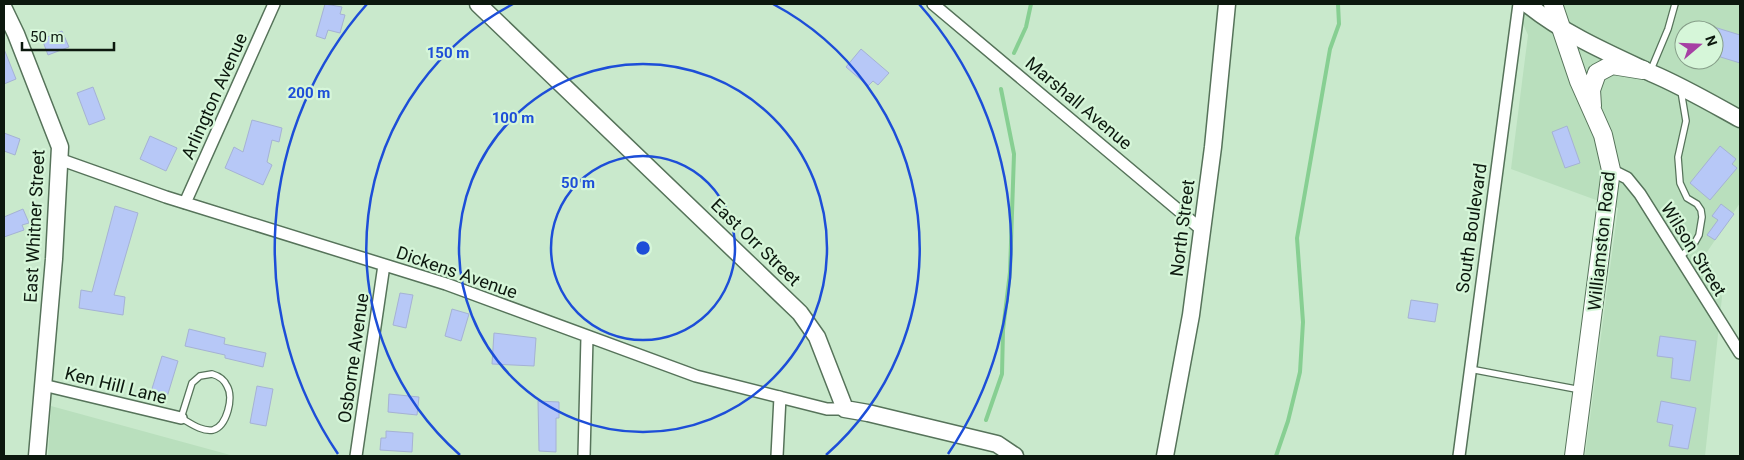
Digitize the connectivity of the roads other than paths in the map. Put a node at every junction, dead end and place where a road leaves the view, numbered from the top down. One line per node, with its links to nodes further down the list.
1 (274, 4): 17 (street, Arlington Avenue)
2 (478, 4): 27 (street, East Orr Street)
3 (933, 4): 18 (street, Marshall Avenue)
4 (1228, 4): 18 (street, North Street)
5 (1519, 4): 23 (street, South Boulevard)
6 (1527, 4): 10 (street)
7 (1553, 4): 10 (main road, Williamston Road)
8 (1675, 4): 11 (lane)
9 (4, 9): 15 (street, East Whitner Street)
10 (1560, 26): 11 (street); 13 (main road, Williamston Road)
11 (1647, 71): 12 (street); 13 (main road)
12 (1680, 87): 14 (street); 19 (lane)
13 (1592, 109): 16 (main road, Williamston Road)
14 (1740, 119)
15 (59, 159): 17 (street, Dickens Avenue); 24 (street, East Whitner Street)
16 (1611, 170): 19 (street, Wilson Street); 25 (main road, Williamston Road)
17 (185, 203): 20 (street, Dickens Avenue)
18 (1202, 230): 34 (street, North Street)
19 (1679, 258): 22 (street, Wilson Street)
20 (384, 265): 21 (street, Dickens Avenue); 30 (street, Osborne Avenue)
21 (587, 337): 26 (street, Dickens Avenue); 31 (street)
22 (1740, 353)
23 (1470, 369): 25 (lane); 35 (street, South Boulevard)
24 (43, 385): 28 (street, Ken Hill Lane); 29 (street, East Whitner Street)
25 (1582, 390): 36 (main road, Williamston Road)
26 (780, 397): 27 (street, Dickens Avenue); 32 (street)
27 (845, 409): 33 (street)
28 (181, 418): 28 (lane)
29 (37, 456)
30 (356, 456)
31 (584, 456)
32 (777, 456)
33 (1015, 456)
34 (1165, 456)
35 (1459, 456)
36 (1574, 456)

